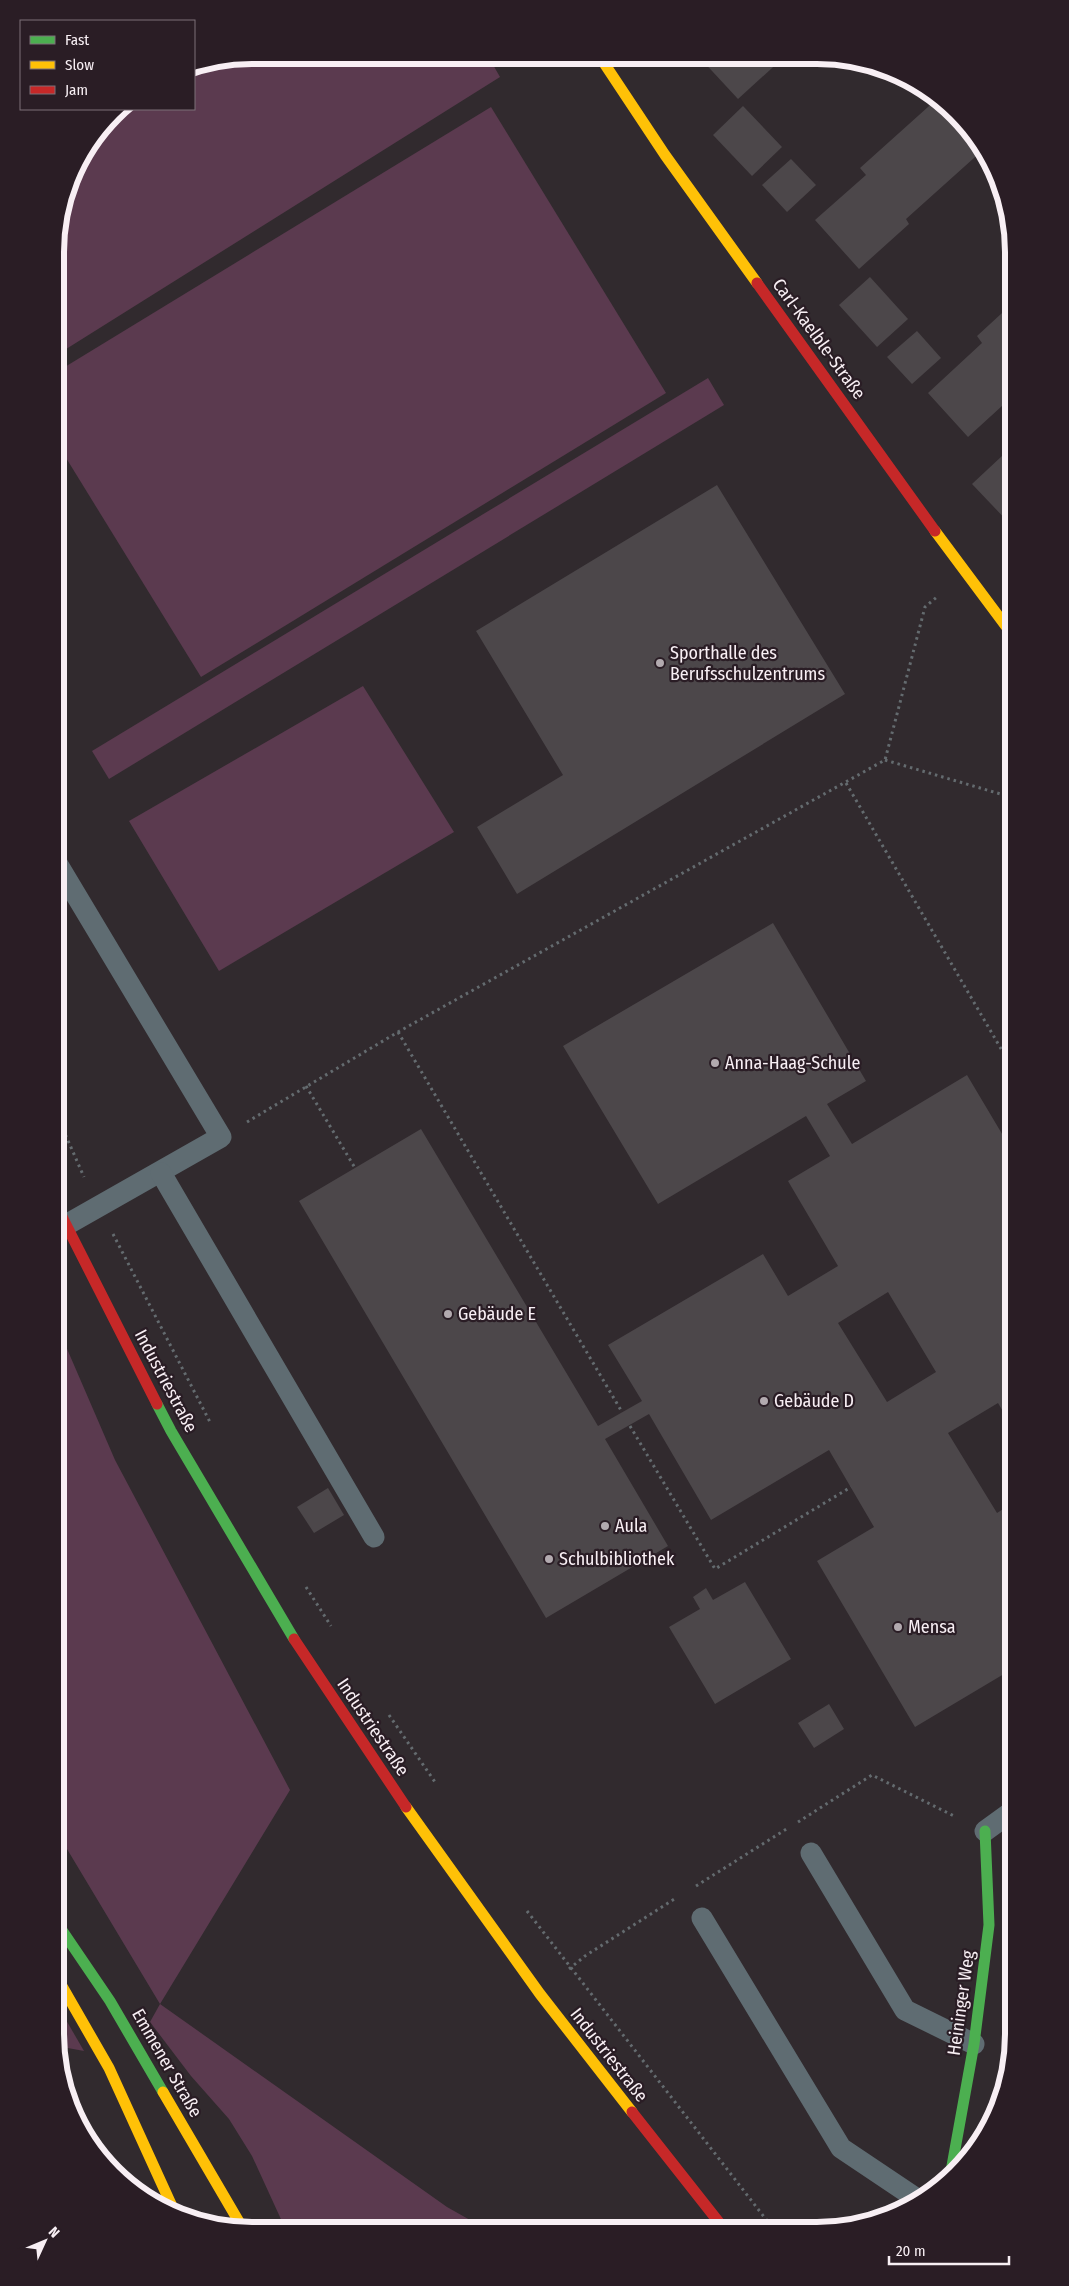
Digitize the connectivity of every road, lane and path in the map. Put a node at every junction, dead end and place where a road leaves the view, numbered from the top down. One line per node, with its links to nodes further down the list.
1 (605, 64): 2 (street, Carl-Kaelble-Straße)
2 (966, 574): 3 (street, Carl-Kaelble-Straße); 4 (path)
3 (1005, 625)
4 (885, 760): 5 (path); 6 (path)
5 (846, 783): 8 (path); 9 (path)
6 (1005, 795)
7 (64, 875): 12 (lane)
8 (398, 1032): 10 (path); 18 (path)
9 (1005, 1056)
10 (306, 1086): 12 (path); 13 (path)
11 (64, 1132): 15 (path)
12 (221, 1137): 14 (lane)
13 (355, 1168)
14 (160, 1173): 15 (lane); 22 (lane)
15 (99, 1206): 17 (lane); 19 (path)
16 (64, 1221): 17 (street, Industriestraße)
17 (66, 1225): 37 (street, Industriestraße)
18 (622, 1412)
19 (211, 1426)
20 (630, 1426): 21 (path)
21 (850, 1487)
22 (374, 1537)
23 (301, 1579): 24 (path)
24 (332, 1629)
25 (387, 1711): 26 (path)
26 (436, 1785)
27 (1005, 1817): 28 (lane)
28 (986, 1831): 30 (path); 38 (street, Heininger Weg)
29 (811, 1853): 38 (lane)
30 (694, 1887)
31 (677, 1898): 35 (path)
32 (522, 1906): 35 (path)
33 (702, 1918): 40 (lane)
34 (64, 1933): 42 (street, Emmener Straße)
35 (571, 1968): 37 (path); 44 (path)
36 (64, 1990): 41 (street)
37 (540, 1994): 43 (street, Industriestraße)
38 (974, 2044): 39 (street, Heininger Weg)
39 (952, 2165)
40 (913, 2196)
41 (171, 2204)
42 (238, 2222)
43 (719, 2222)
44 (768, 2222)

